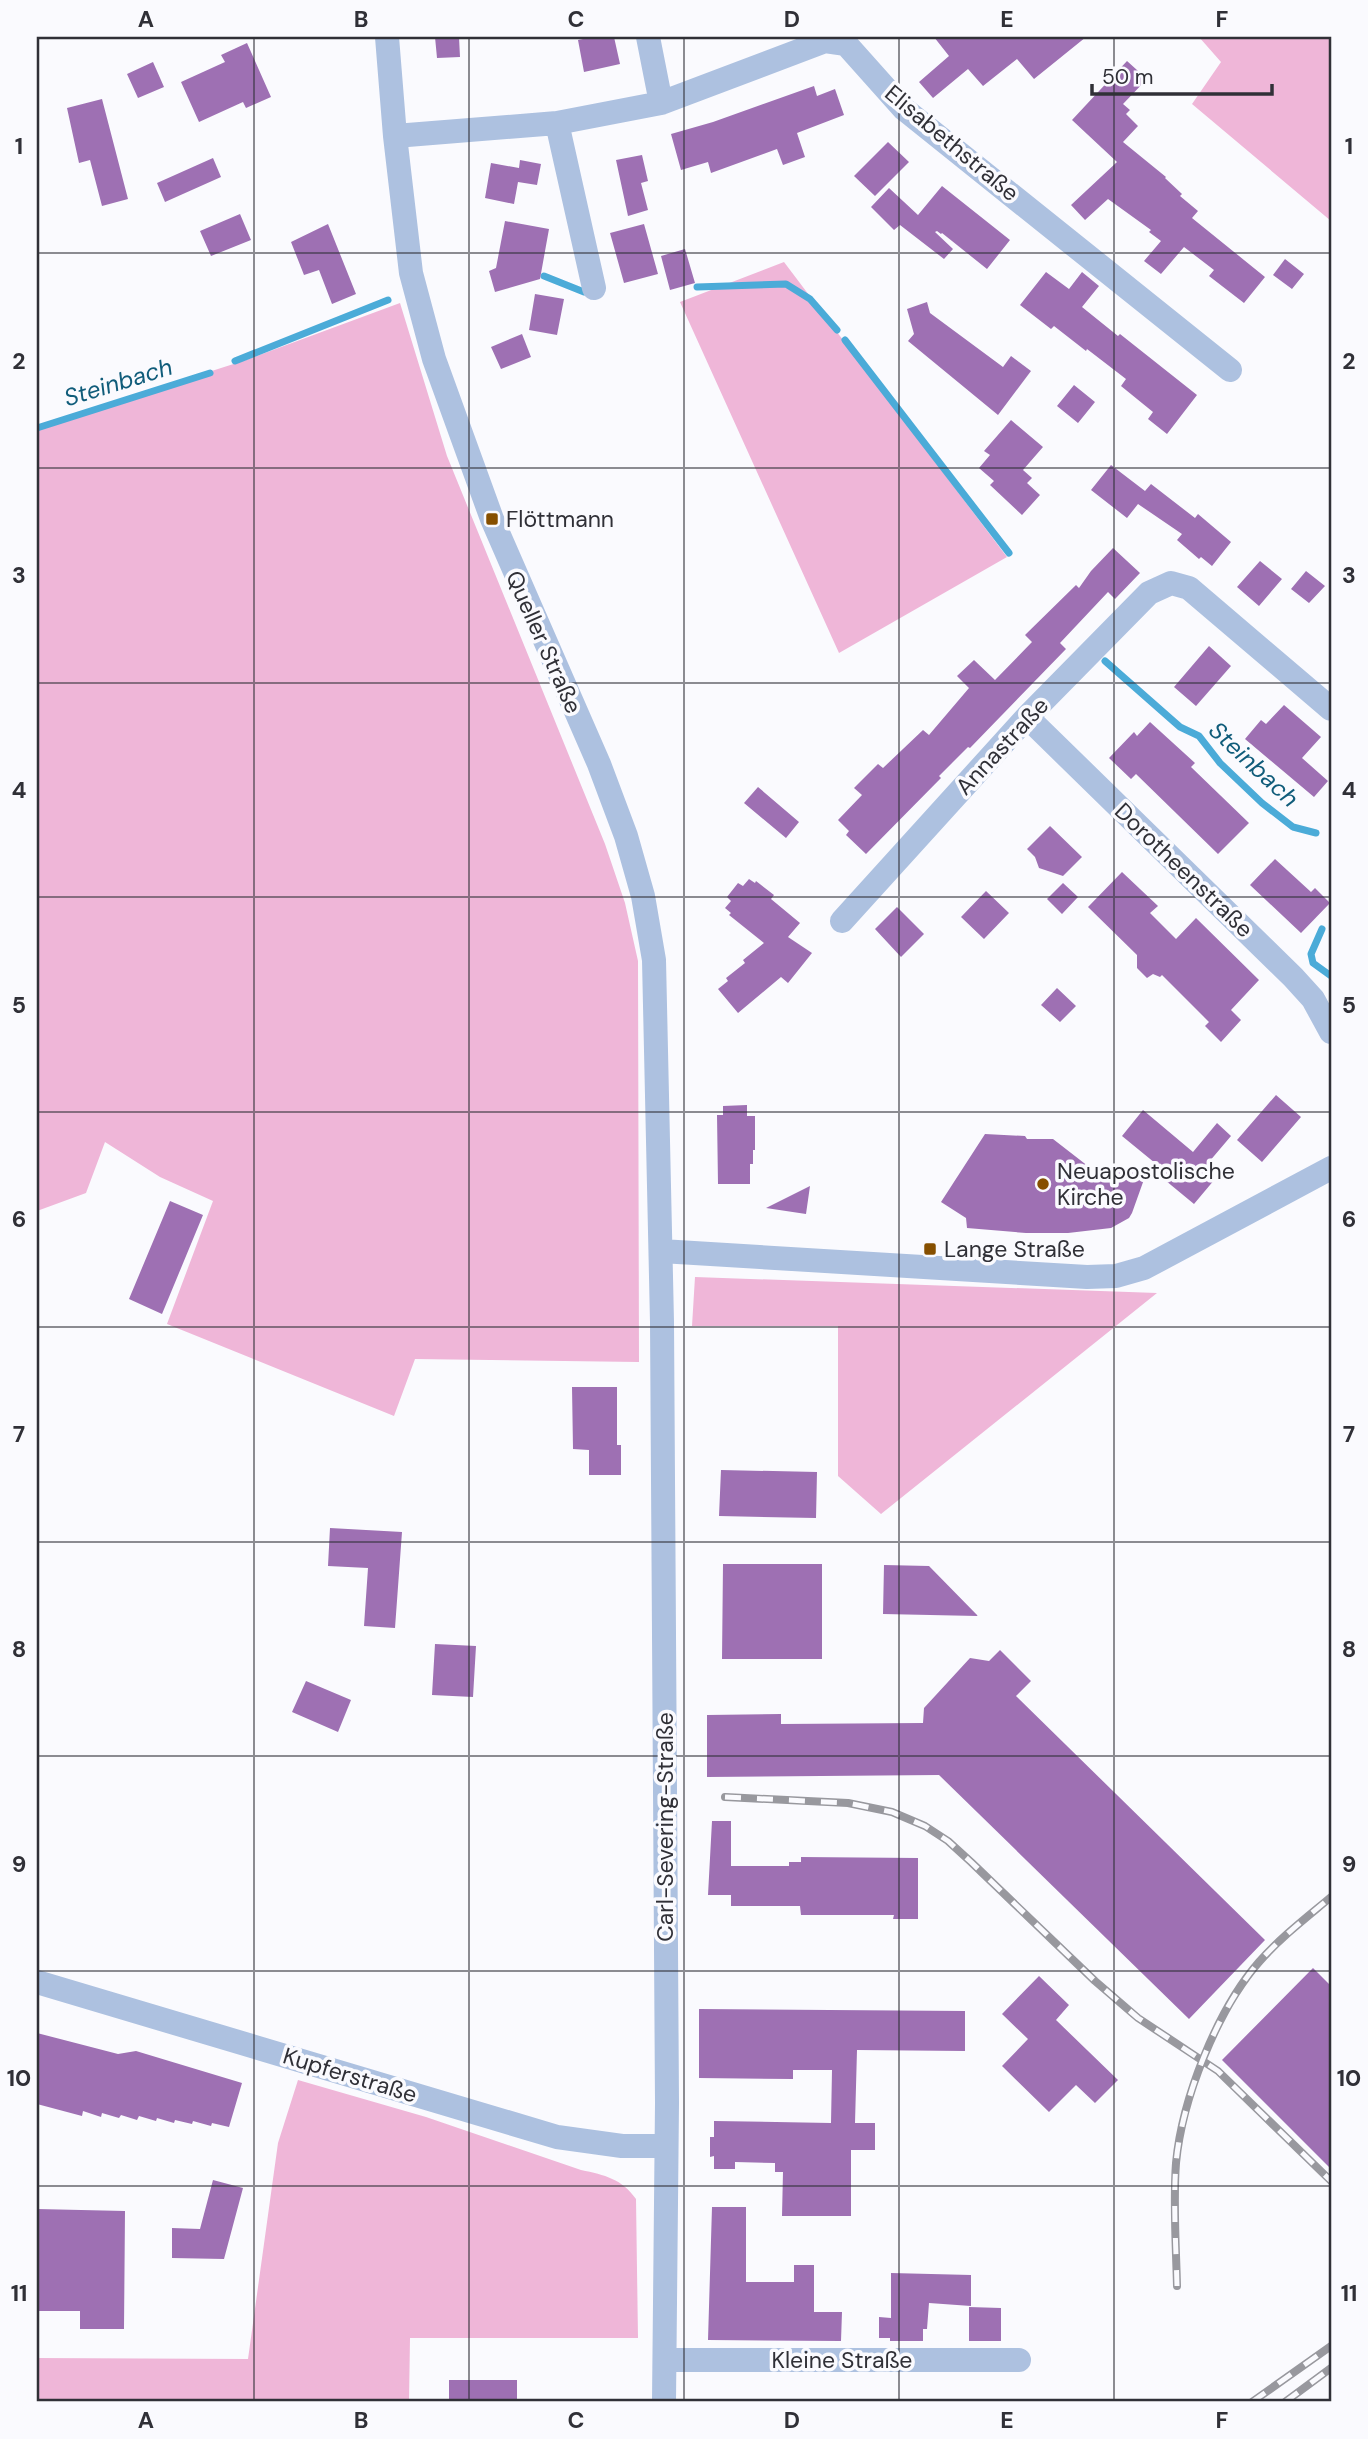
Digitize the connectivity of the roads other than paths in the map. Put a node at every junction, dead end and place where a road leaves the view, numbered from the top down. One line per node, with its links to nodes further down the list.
1 (387, 37): 5 (street, Queller Straße)
2 (648, 37): 3 (street)
3 (661, 103): 4 (street, Elisabethstraße); 7 (street, Elisabethstraße)
4 (557, 123): 5 (street, Elisabethstraße); 6 (street)
5 (395, 136): 13 (street, Queller Straße)
6 (594, 288)
7 (1230, 370)
8 (1331, 709): 9 (street, Annastraße)
9 (1027, 718): 10 (street, Annastraße); 11 (street, Dorotheenstraße)
10 (842, 921)
11 (1331, 1031)
12 (1331, 1168): 13 (street)
13 (661, 1251): 15 (street, Carl-Severing-Straße)
14 (37, 1982): 15 (street, Kupferstraße)
15 (666, 2146): 16 (street, Carl-Severing-Straße)
16 (665, 2360): 17 (street, Kleine Straße); 18 (street, Carl-Severing-Straße)
17 (1019, 2360)
18 (664, 2402)

